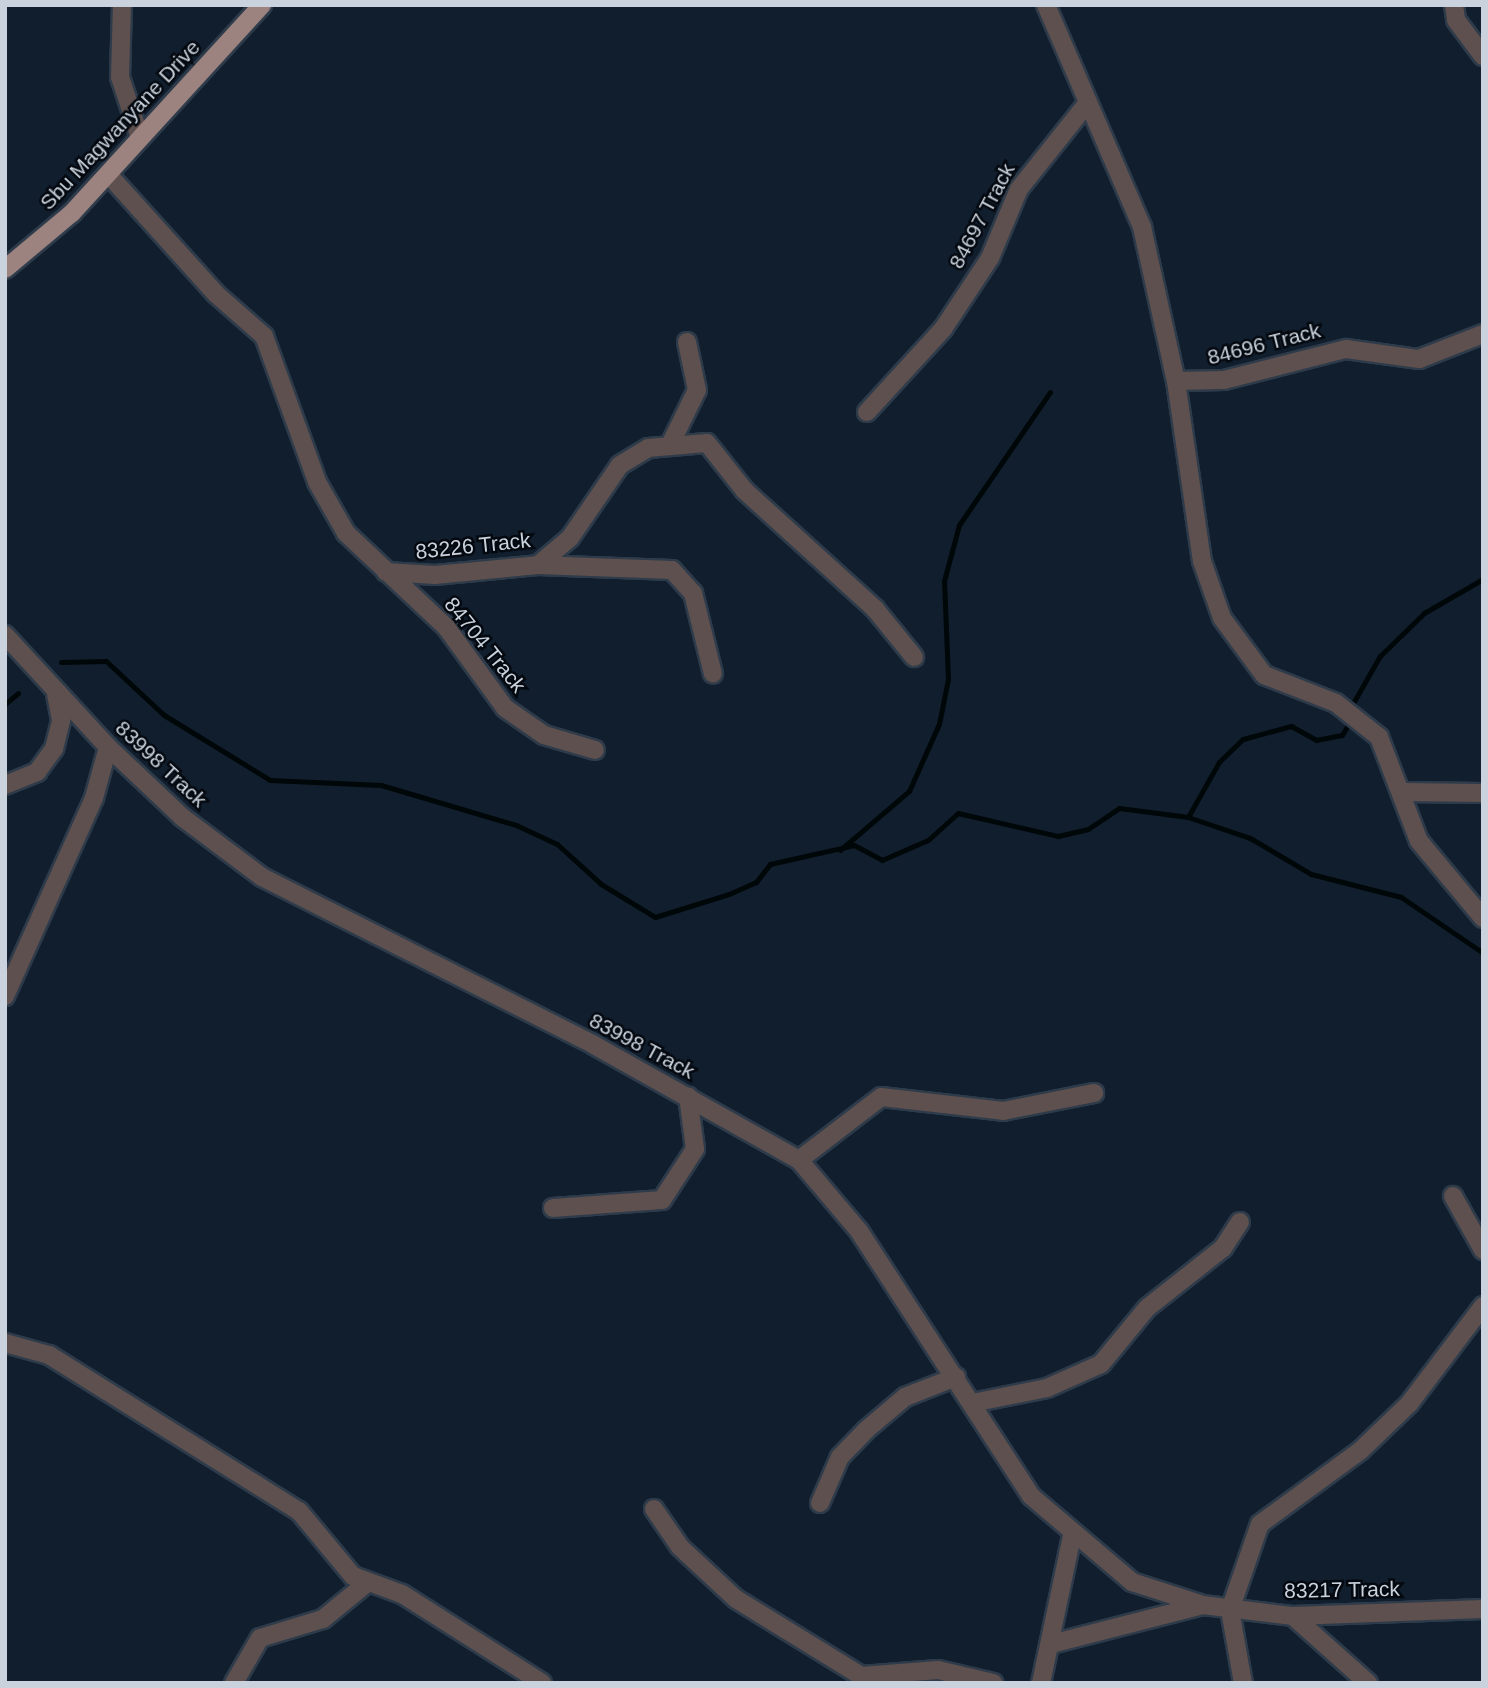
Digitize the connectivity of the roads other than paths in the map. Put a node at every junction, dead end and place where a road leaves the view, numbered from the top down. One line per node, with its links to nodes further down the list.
1 (122, 5): 7 (street)
2 (262, 5): 7 (main road, Sbu Magwanyane Drive)
3 (1046, 5): 6 (street)
4 (1454, 5): 5 (street)
5 (1483, 56)
6 (1085, 106): 12 (street); 13 (street, 84697 Track)
7 (140, 138): 8 (main road, Sbu Magwanyane Drive)
8 (108, 174): 9 (main road, Sbu Magwanyane Drive); 16 (street, 83226 Track)
9 (5, 269)
10 (1483, 334): 12 (street, 84696 Track)
11 (687, 342): 14 (street)
12 (1177, 381): 24 (street)
13 (867, 411)
14 (670, 445): 15 (street, 83226 Track); 18 (street, 83226 Track)
15 (538, 565): 16 (street, 83226 Track); 19 (street)
16 (386, 572): 22 (street, 84704 Track)
17 (5, 635): 20 (street, 83998 Track)
18 (915, 657)
19 (713, 674)
20 (56, 694): 21 (street, 83998 Track); 23 (street)
21 (108, 747): 27 (street); 29 (street, 83998 Track)
22 (595, 750)
23 (5, 785)
24 (1405, 792): 25 (street); 26 (street)
25 (1483, 793)
26 (1483, 918)
27 (5, 996)
28 (1094, 1093): 30 (street)
29 (688, 1096): 30 (street, 83998 Track); 32 (street)
30 (799, 1160): 37 (street, 83998 Track)
31 (1453, 1196): 34 (street)
32 (552, 1208)
33 (1240, 1222): 38 (street)
34 (1483, 1250)
35 (1483, 1306): 44 (street)
36 (5, 1343): 42 (street)
37 (956, 1377): 38 (street, 83998 Track); 39 (street)
38 (972, 1403): 41 (street, 83998 Track)
39 (820, 1503)
40 (654, 1509): 50 (street)
41 (1072, 1536): 43 (street, 83217 Track); 47 (street)
42 (368, 1582): 48 (street); 49 (street)
43 (1203, 1605): 44 (street, 83217 Track); 47 (street, 83217 Track)
44 (1230, 1609): 46 (street, 83217 Track); 52 (street)
45 (1483, 1609): 46 (street, 83217 Track)
46 (1293, 1616): 53 (street)
47 (1051, 1644): 51 (street)
48 (234, 1683)
49 (542, 1683)
50 (993, 1683)
51 (1041, 1683)
52 (1243, 1683)
53 (1368, 1683)

